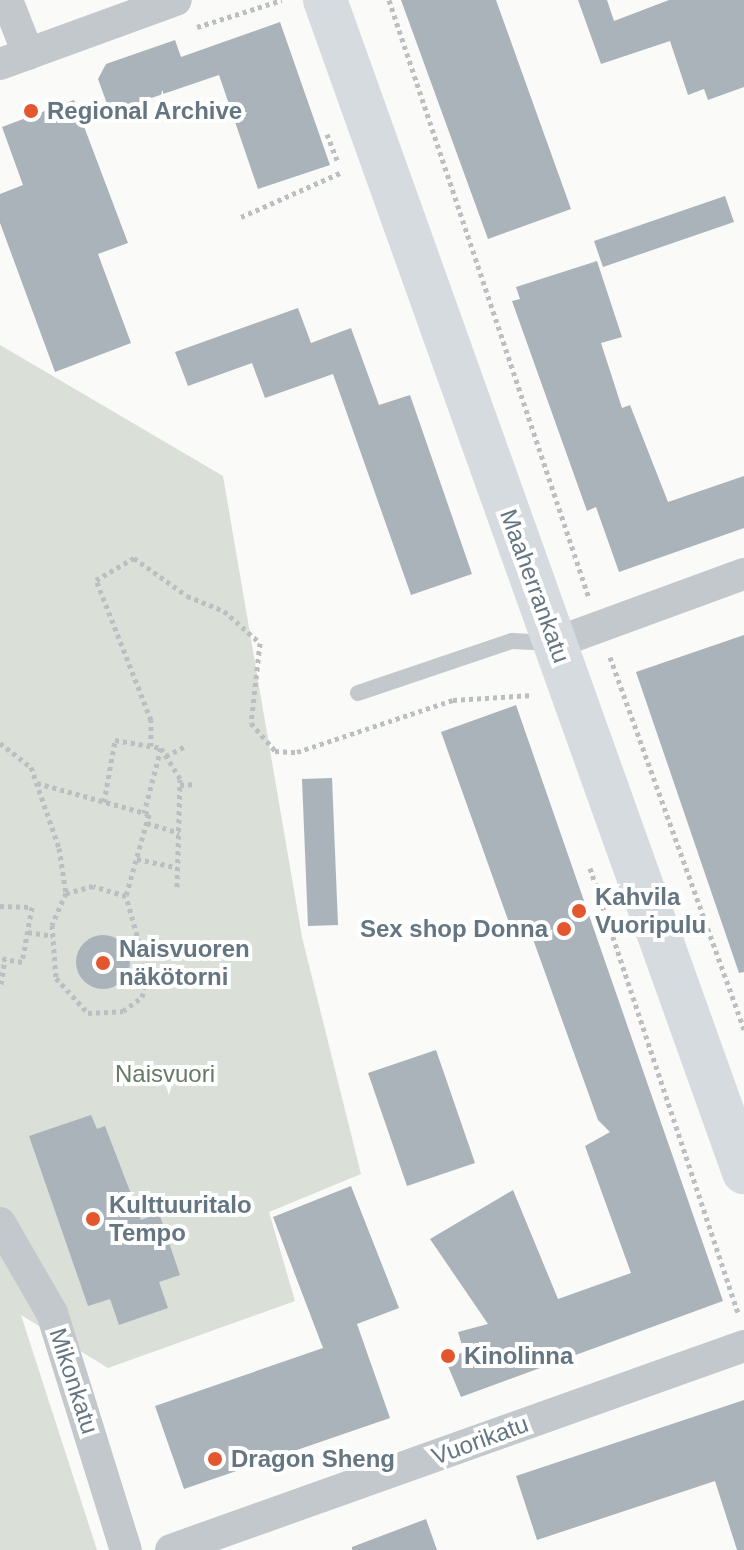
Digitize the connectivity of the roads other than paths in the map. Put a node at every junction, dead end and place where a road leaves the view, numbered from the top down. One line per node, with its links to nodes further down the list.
1 (7, 0): 4 (street)
2 (176, 0): 4 (street)
3 (325, 0): 6 (main road, Maaherrankatu)
4 (14, 59)
5 (744, 574): 6 (street)
6 (555, 643): 7 (lane); 8 (main road, Maaherrankatu)
7 (358, 693)
8 (744, 1172)
9 (0, 1223): 11 (street, Mikonkatu)
10 (744, 1346): 12 (street, Vuorikatu)
11 (126, 1550)
12 (171, 1550)

